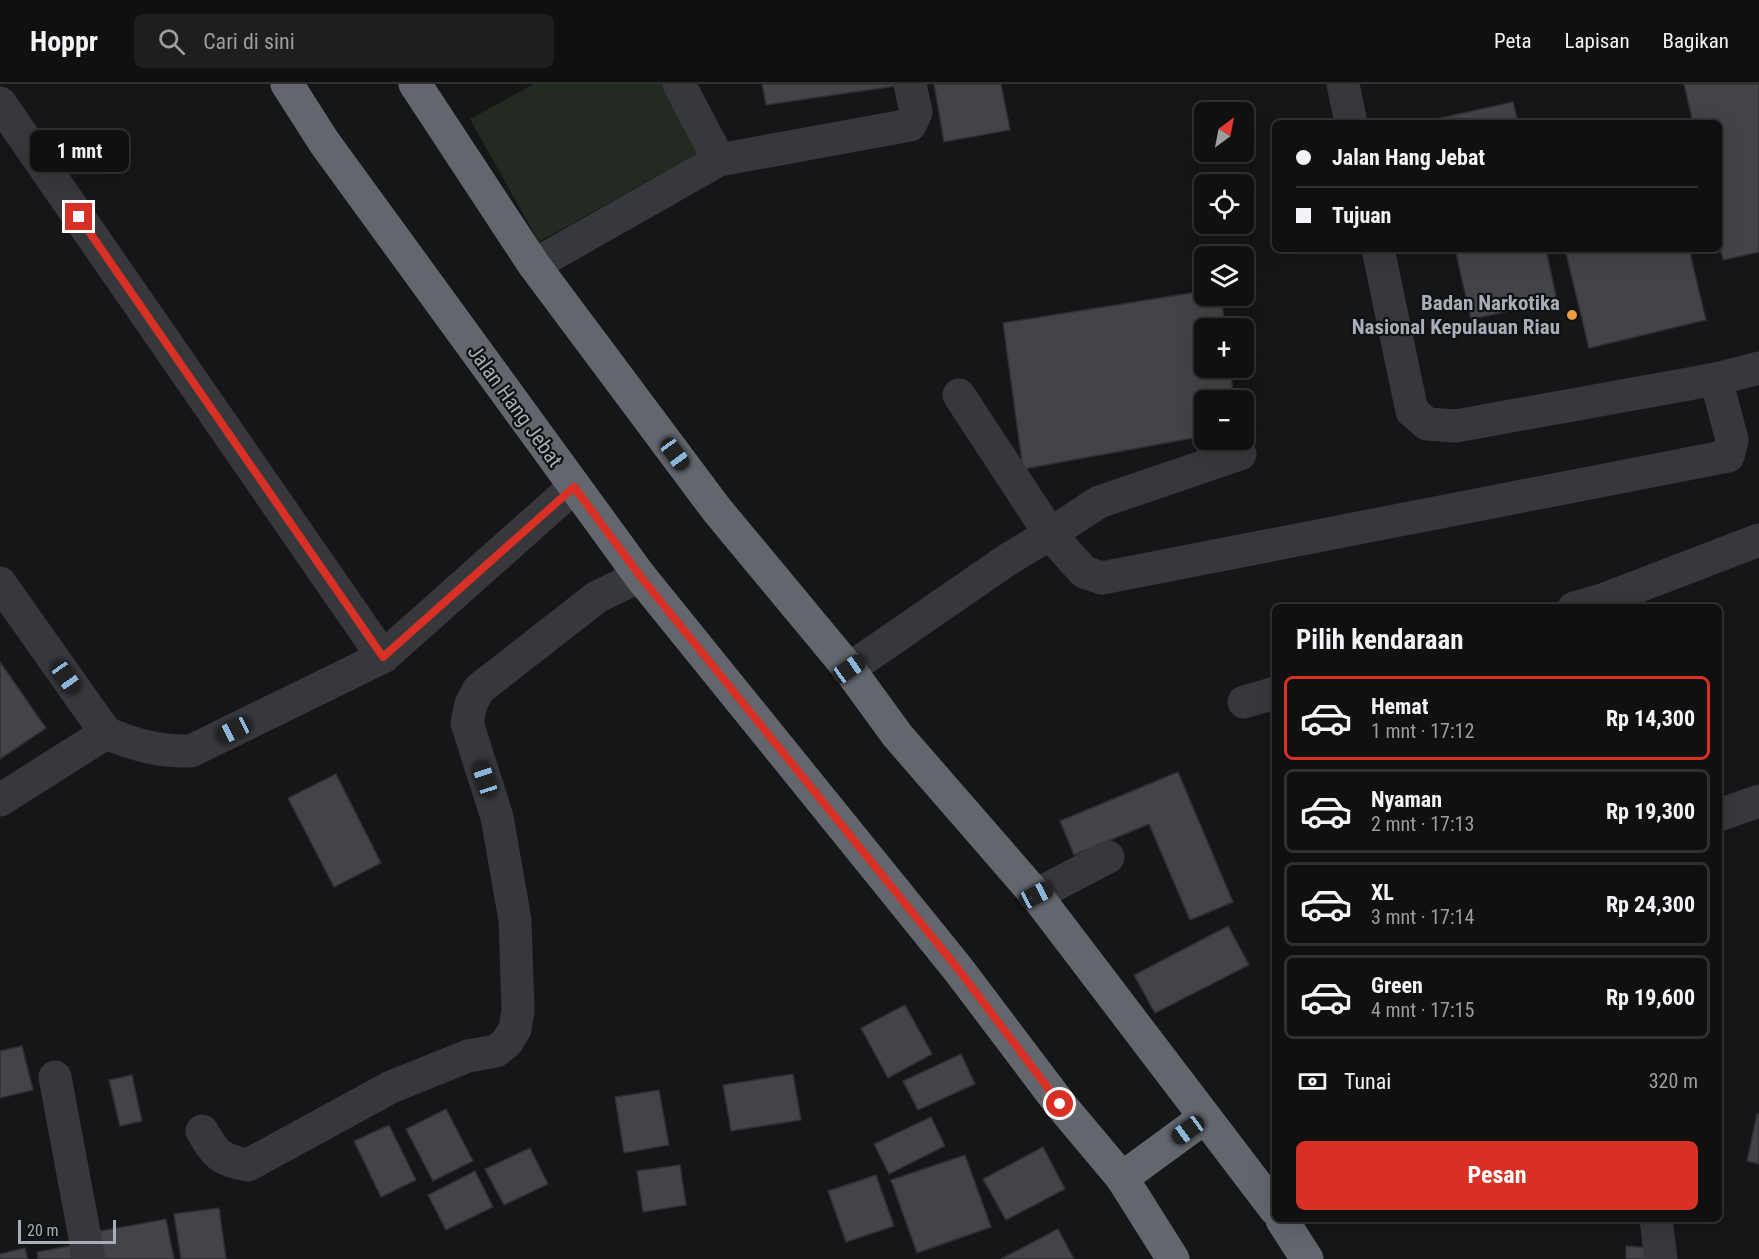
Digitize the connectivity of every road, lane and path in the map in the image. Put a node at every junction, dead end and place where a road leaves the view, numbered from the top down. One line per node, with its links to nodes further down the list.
1 (287, 84): 15 (highway, Jalan Hang Jebat)
2 (415, 84): 10 (highway)
3 (679, 84): 8 (street)
4 (910, 84): 8 (street)
5 (1343, 84): 7 (street)
6 (0, 103): 21 (street)
7 (1350, 120)
8 (719, 160): 10 (street)
9 (1379, 252): 12 (street)
10 (534, 265): 22 (highway)
11 (1759, 368): 12 (street)
12 (1716, 379): 16 (street)
13 (959, 395): 16 (street)
14 (1240, 454): 16 (street)
15 (574, 487): 18 (highway, Jalan Hang Jebat); 21 (street)
16 (1050, 534): 22 (street)
17 (1759, 540): 20 (street)
18 (640, 576): 33 (street); 34 (highway, Jalan Hang Jebat)
19 (0, 583): 25 (street)
20 (1588, 604)
21 (383, 657): 25 (street)
22 (849, 669): 30 (highway)
23 (1272, 694): 24 (street)
24 (1244, 702)
25 (106, 733): 26 (street)
26 (0, 800)
27 (1759, 801): 28 (street)
28 (1722, 814)
29 (1108, 857): 30 (street)
30 (1036, 895): 32 (highway)
31 (55, 1077): 38 (street)
32 (1204, 1118): 34 (highway); 35 (highway)
33 (202, 1131)
34 (1122, 1178): 39 (highway, Jalan Hang Jebat)
35 (1272, 1205)
36 (1283, 1222): 40 (highway)
37 (1656, 1222): 41 (street)
38 (89, 1259)
39 (1173, 1259)
40 (1307, 1259)
41 (1661, 1259)

